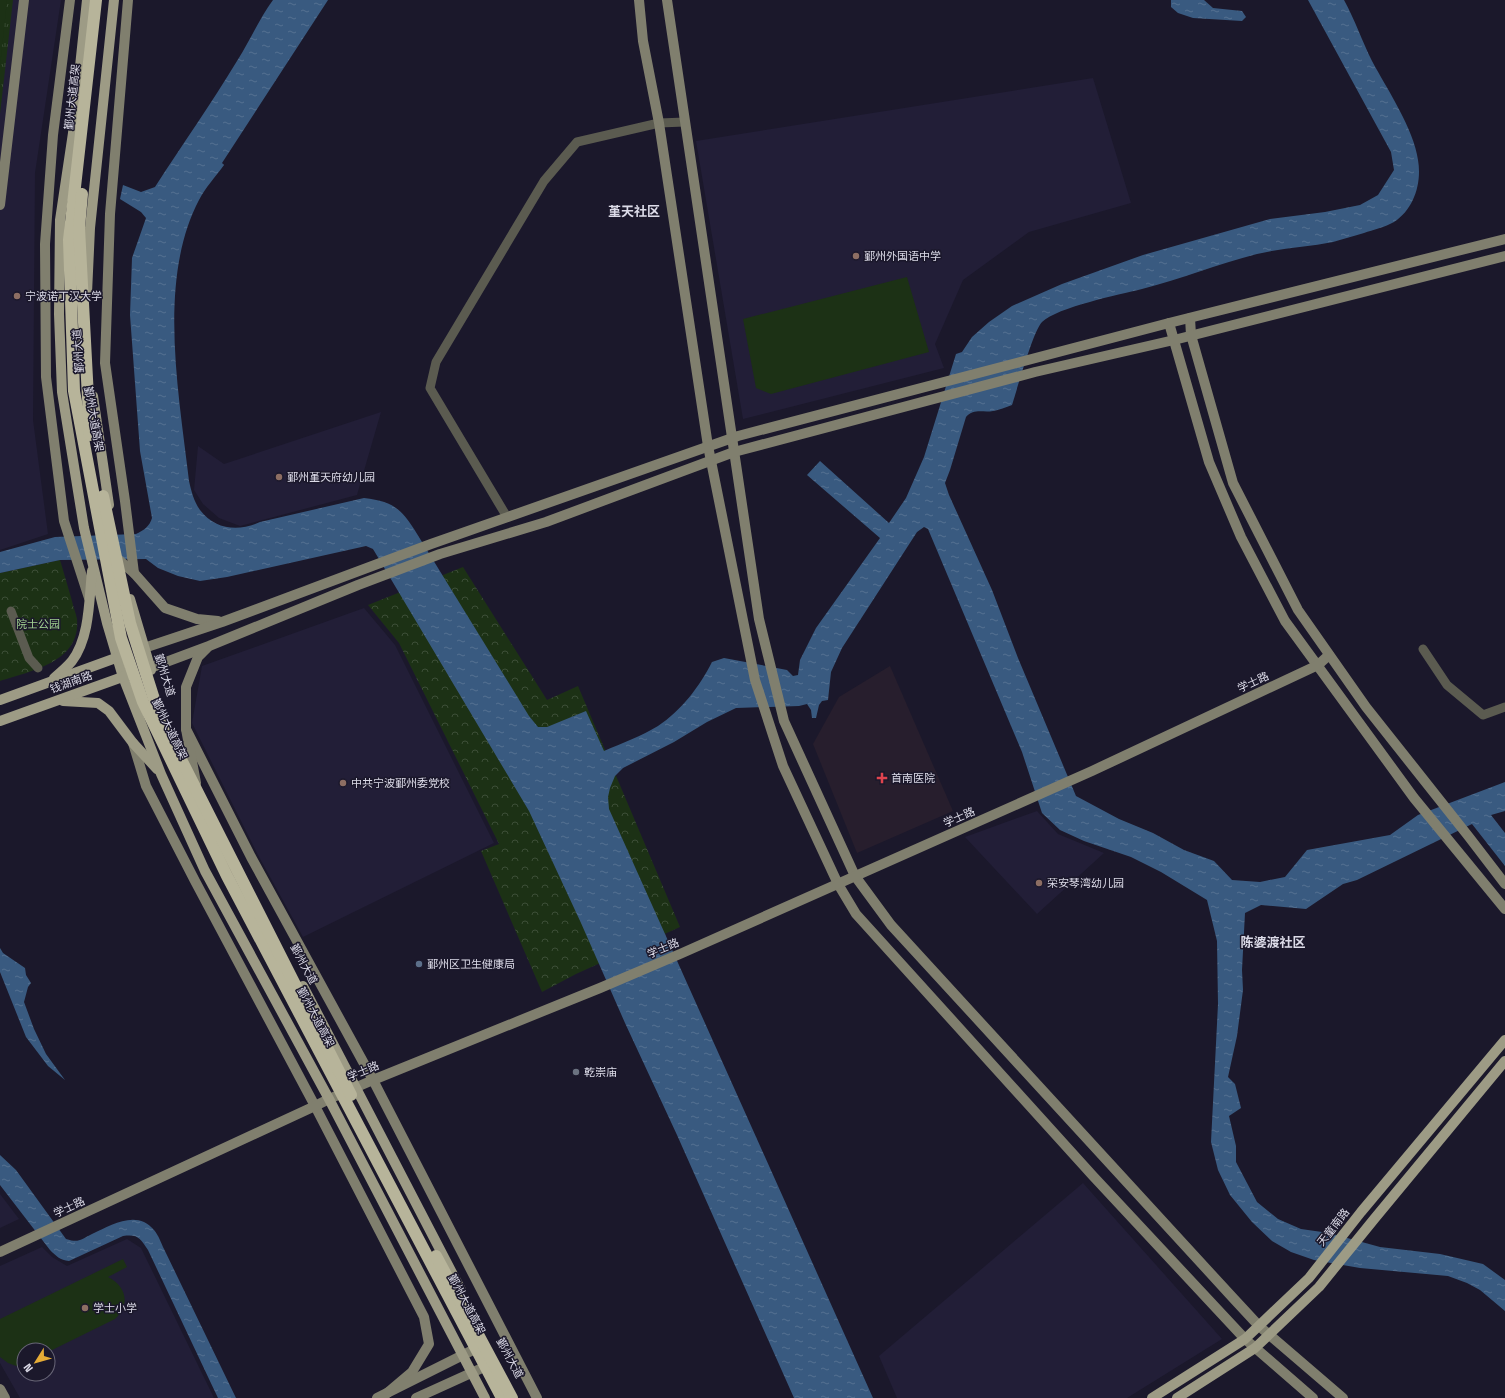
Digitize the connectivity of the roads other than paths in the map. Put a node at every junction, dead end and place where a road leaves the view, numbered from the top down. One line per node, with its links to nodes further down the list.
1 (24, 0): 12 (street)
2 (70, 0): 27 (street)
3 (87, 0): 25 (main road, 鄞州大道)
4 (96, 0): 72 (highway, 鄞州大道高架, bridge)
5 (103, 0): 73 (highway, 鄞州大道高架, bridge)
6 (114, 0): 24 (main road, 鄞州大道)
7 (128, 0): 26 (street)
8 (638, 0): 11 (street)
9 (667, 0): 10 (street)
10 (685, 122): 11 (street); 19 (street)
11 (658, 123): 20 (street); 23 (street)
12 (0, 205)
13 (1505, 239): 15 (street)
14 (1505, 256): 17 (street)
15 (1190, 318): 16 (street); 17 (street)
16 (1169, 323): 18 (street); 19 (street)
17 (1191, 335): 18 (street); 33 (street)
18 (1174, 340): 21 (street); 35 (street)
19 (732, 438): 20 (street); 21 (street)
20 (708, 446): 22 (street); 23 (street)
21 (734, 452): 22 (street); 48 (street)
22 (711, 460): 30 (street); 49 (street)
23 (507, 517): 29 (street)
24 (119, 560): 26 (street); 31 (main road, 鄞州大道)
25 (93, 563): 27 (main road); 34 (main road, 鄞州大道)
26 (134, 573): 29 (street)
27 (89, 598): 39 (main road)
28 (12, 611): 36 (street)
29 (222, 622): 31 (street)
30 (209, 646): 37 (street); 44 (street)
31 (144, 648): 34 (main road, 钱湖南路); 37 (main road, 鄞州大道)
32 (1423, 649): 42 (street)
33 (1329, 655): 35 (street, 学士路); 50 (street)
34 (118, 657): 38 (main road, 鄞州大道); 39 (main road, 钱湖南路)
35 (1318, 665): 48 (street, 学士路); 51 (street)
36 (38, 668)
37 (150, 668): 38 (main road, 钱湖南路); 47 (main road, 鄞州大道)
38 (123, 677): 41 (main road, 钱湖南路); 46 (main road, 鄞州大道)
39 (51, 682): 40 (main road, 钱湖南路)
40 (0, 700)
41 (55, 701): 43 (main road, 钱湖南路); 45 (main road)
42 (1505, 707)
43 (0, 721)
44 (186, 729): 47 (street); 54 (street, 鄞州大道)
45 (133, 743): 46 (main road); 57 (street)
46 (161, 774): 56 (main road, 鄞州大道)
47 (196, 783): 55 (main road, 鄞州大道)
48 (855, 876): 49 (street, 学士路); 59 (street)
49 (838, 884): 54 (street, 学士路); 61 (street)
50 (1505, 884)
51 (1505, 909)
52 (1505, 1040): 59 (main road, 天童南路)
53 (1505, 1062): 60 (main road)
54 (372, 1080): 55 (street, 学士路); 75 (street, 鄞州大道)
55 (355, 1087): 56 (street, 学士路); 62 (main road, 鄞州大道)
56 (328, 1099): 57 (street, 学士路); 64 (main road, 鄞州大道)
57 (315, 1106): 58 (street, 学士路); 68 (street)
58 (0, 1252)
59 (1259, 1326): 60 (street); 61 (main road, 天童南路)
60 (1269, 1335): 63 (main road); 79 (street)
61 (1244, 1339): 63 (street); 76 (main road, 天童南路)
62 (488, 1342): 64 (street); 65 (main road, 鄞州大道)
63 (1255, 1348): 77 (main road); 78 (street)
64 (463, 1355): 66 (main road, 鄞州大道); 68 (street)
65 (498, 1361): 66 (street); 74 (main road, 鄞州大道)
66 (472, 1373): 70 (street); 71 (main road, 鄞州大道)
67 (0, 1389): 69 (street)
68 (382, 1396)
69 (5, 1398)
70 (416, 1398)
71 (485, 1398)
72 (502, 1398)
73 (512, 1398)
74 (518, 1398)
75 (536, 1398)
76 (1152, 1398)
77 (1177, 1398)
78 (1313, 1398)
79 (1343, 1398)

